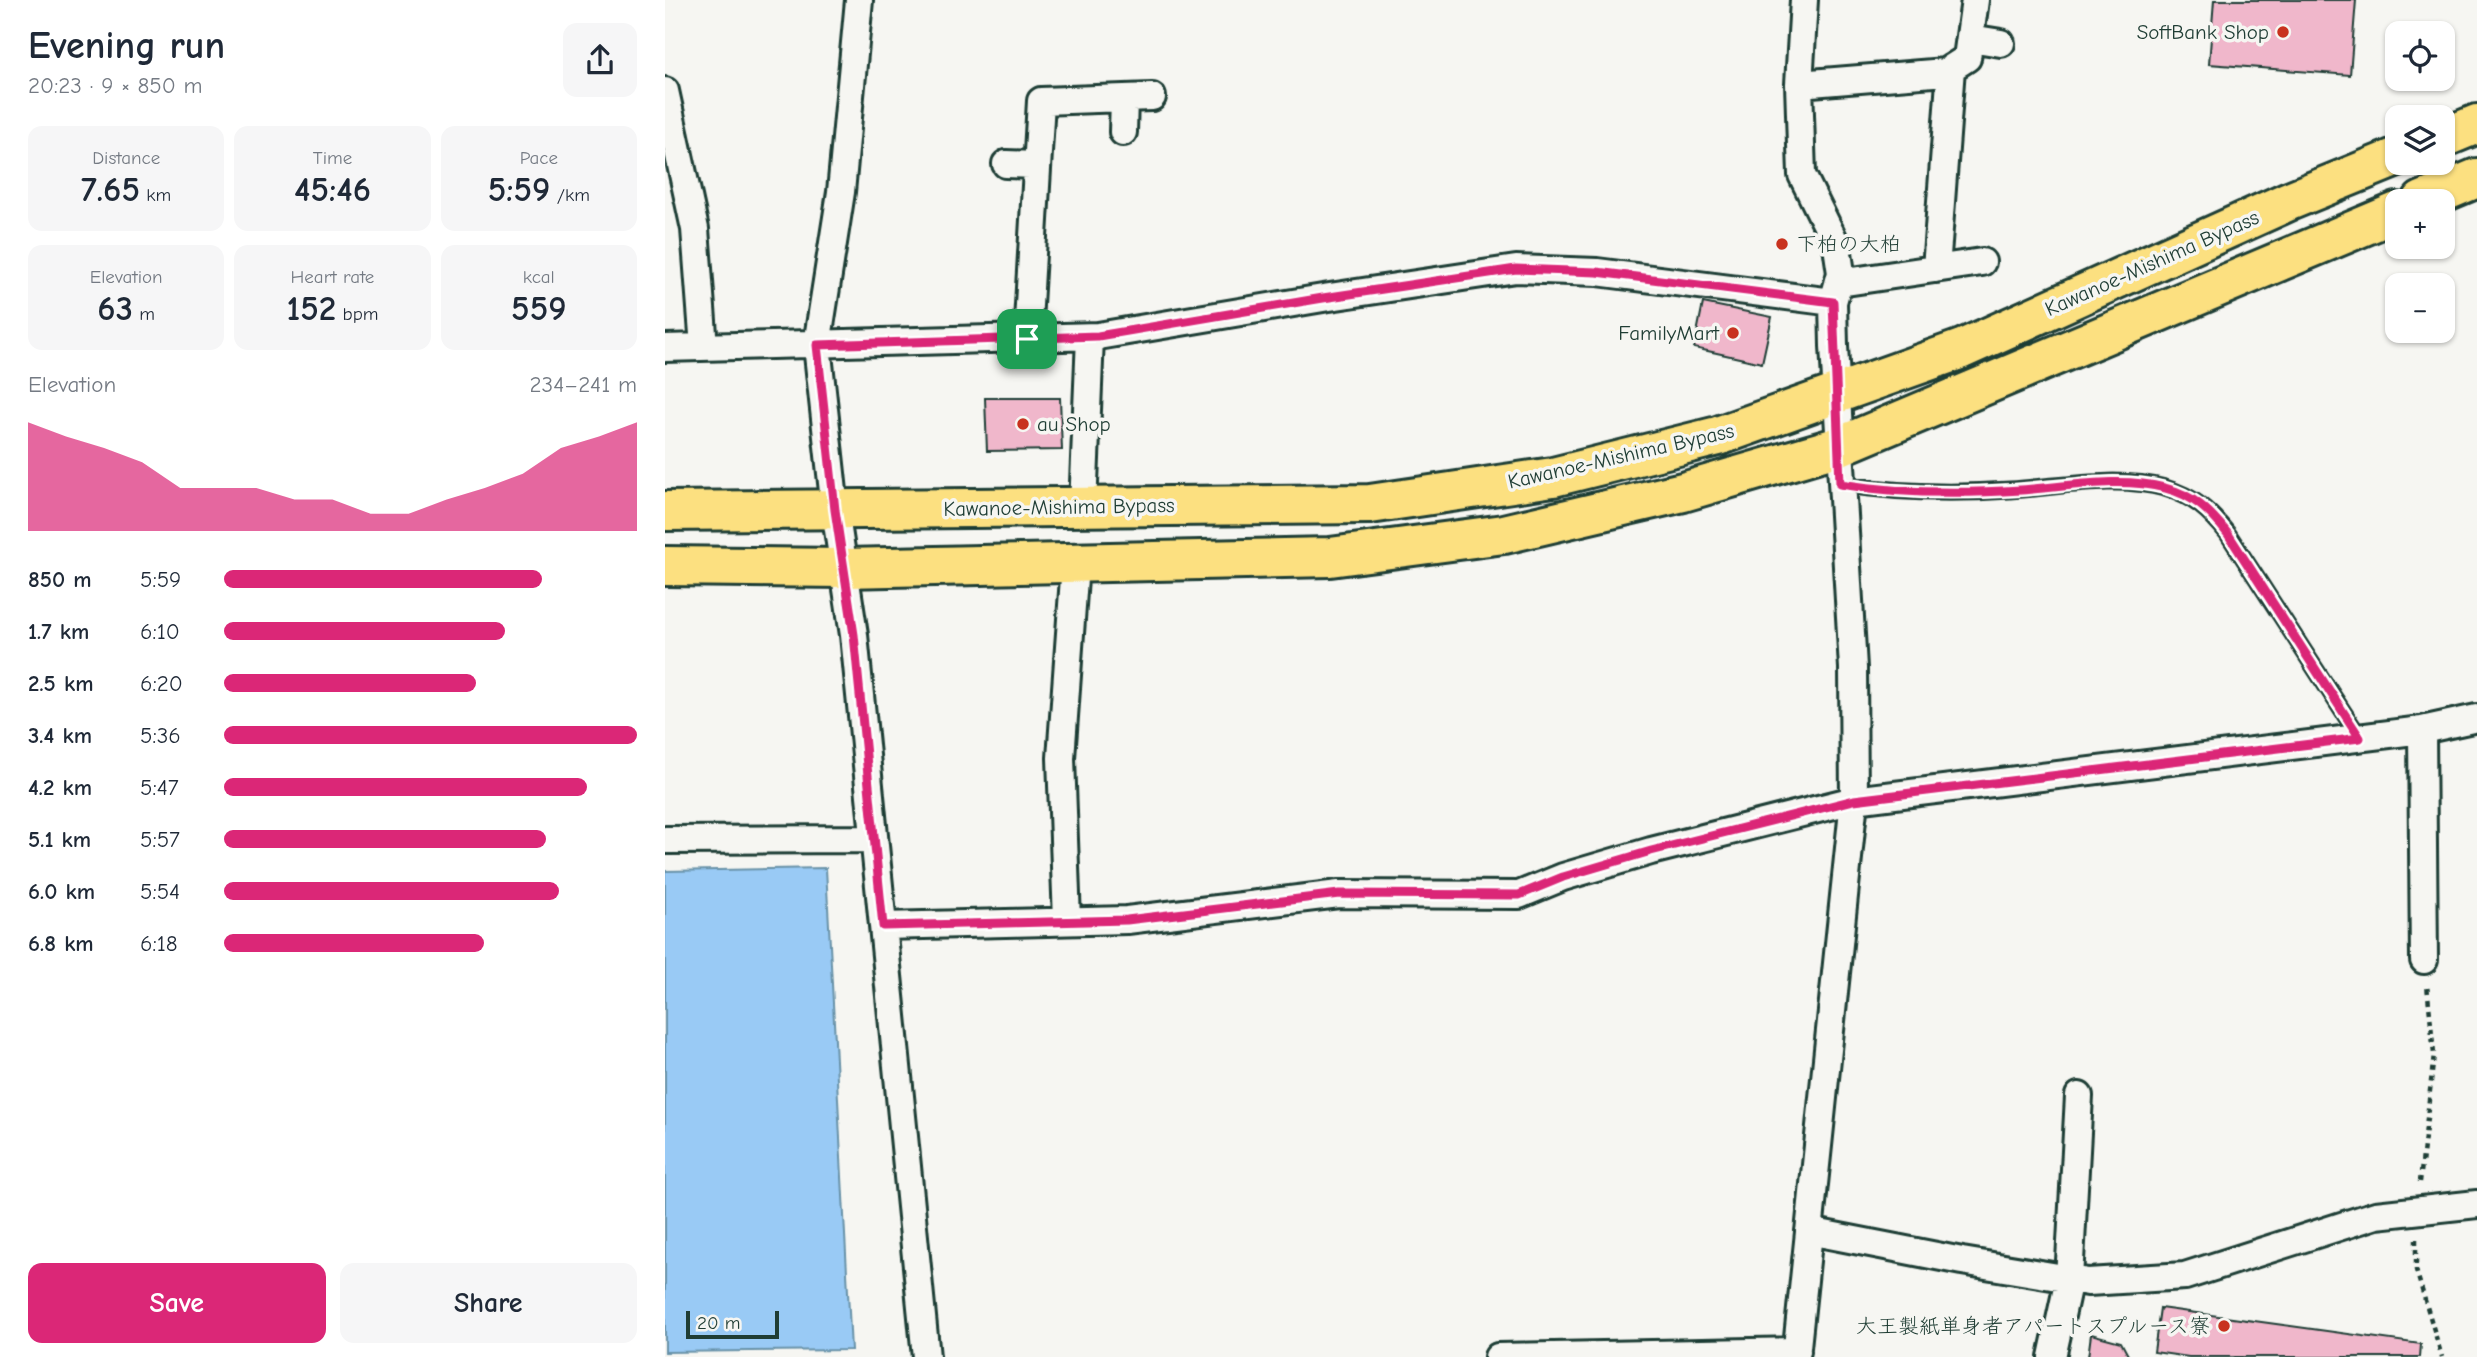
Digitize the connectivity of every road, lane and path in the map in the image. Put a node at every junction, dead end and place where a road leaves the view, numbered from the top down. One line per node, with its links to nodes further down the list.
1 (859, 0): 25 (street)
2 (1804, 0): 7 (street)
3 (1975, 0): 4 (street)
4 (1970, 38): 5 (street); 6 (street)
5 (2001, 43)
6 (1951, 68): 7 (street); 21 (street)
7 (1799, 84): 22 (street)
8 (665, 91): 26 (street)
9 (1152, 97): 10 (street)
10 (1125, 98): 12 (street); 16 (street)
11 (2477, 124): 13 (highway)
12 (1123, 132)
13 (2455, 133)
14 (2385, 162): 28 (highway, Kawanoe-Mishima Bypass)
15 (1006, 164): 16 (street)
16 (1037, 165): 24 (street)
17 (2477, 178): 18 (highway)
18 (2451, 189)
19 (2385, 217): 29 (highway)
20 (1982, 262): 21 (street)
21 (1936, 269): 22 (street)
22 (1836, 292): 23 (street); 28 (street)
23 (1090, 337): 24 (street); 31 (street)
24 (1027, 339): 25 (street)
25 (817, 345): 26 (street); 32 (street)
26 (703, 347): 27 (street)
27 (665, 348)
28 (1838, 394): 29 (street); 31 (highway, Kawanoe-Mishima Bypass)
29 (1840, 446): 30 (street); 34 (highway)
30 (1840, 484): 39 (lane); 40 (street)
31 (1083, 507): 32 (highway, Kawanoe-Mishima Bypass)
32 (835, 510): 33 (highway, Kawanoe-Mishima Bypass); 36 (street)
33 (665, 511)
34 (1075, 564): 36 (highway); 43 (street)
35 (665, 566): 36 (highway)
36 (844, 568): 41 (street)
37 (2477, 718): 38 (street)
38 (2422, 730): 39 (street); 45 (street)
39 (2360, 738): 40 (street)
40 (1854, 800): 43 (street); 49 (street)
41 (874, 839): 42 (street); 44 (street)
42 (665, 840)
43 (1067, 921): 44 (street)
44 (883, 926): 52 (street)
45 (2424, 960): 48 (path)
46 (2079, 1096): 50 (street)
47 (2477, 1203): 48 (street)
48 (2417, 1209): 50 (street); 55 (path)
49 (1809, 1231): 50 (street); 51 (street)
50 (2069, 1279): 54 (street)
51 (1796, 1354): 53 (street)
52 (926, 1357)
53 (1498, 1357)
54 (2052, 1357)
55 (2442, 1357)

